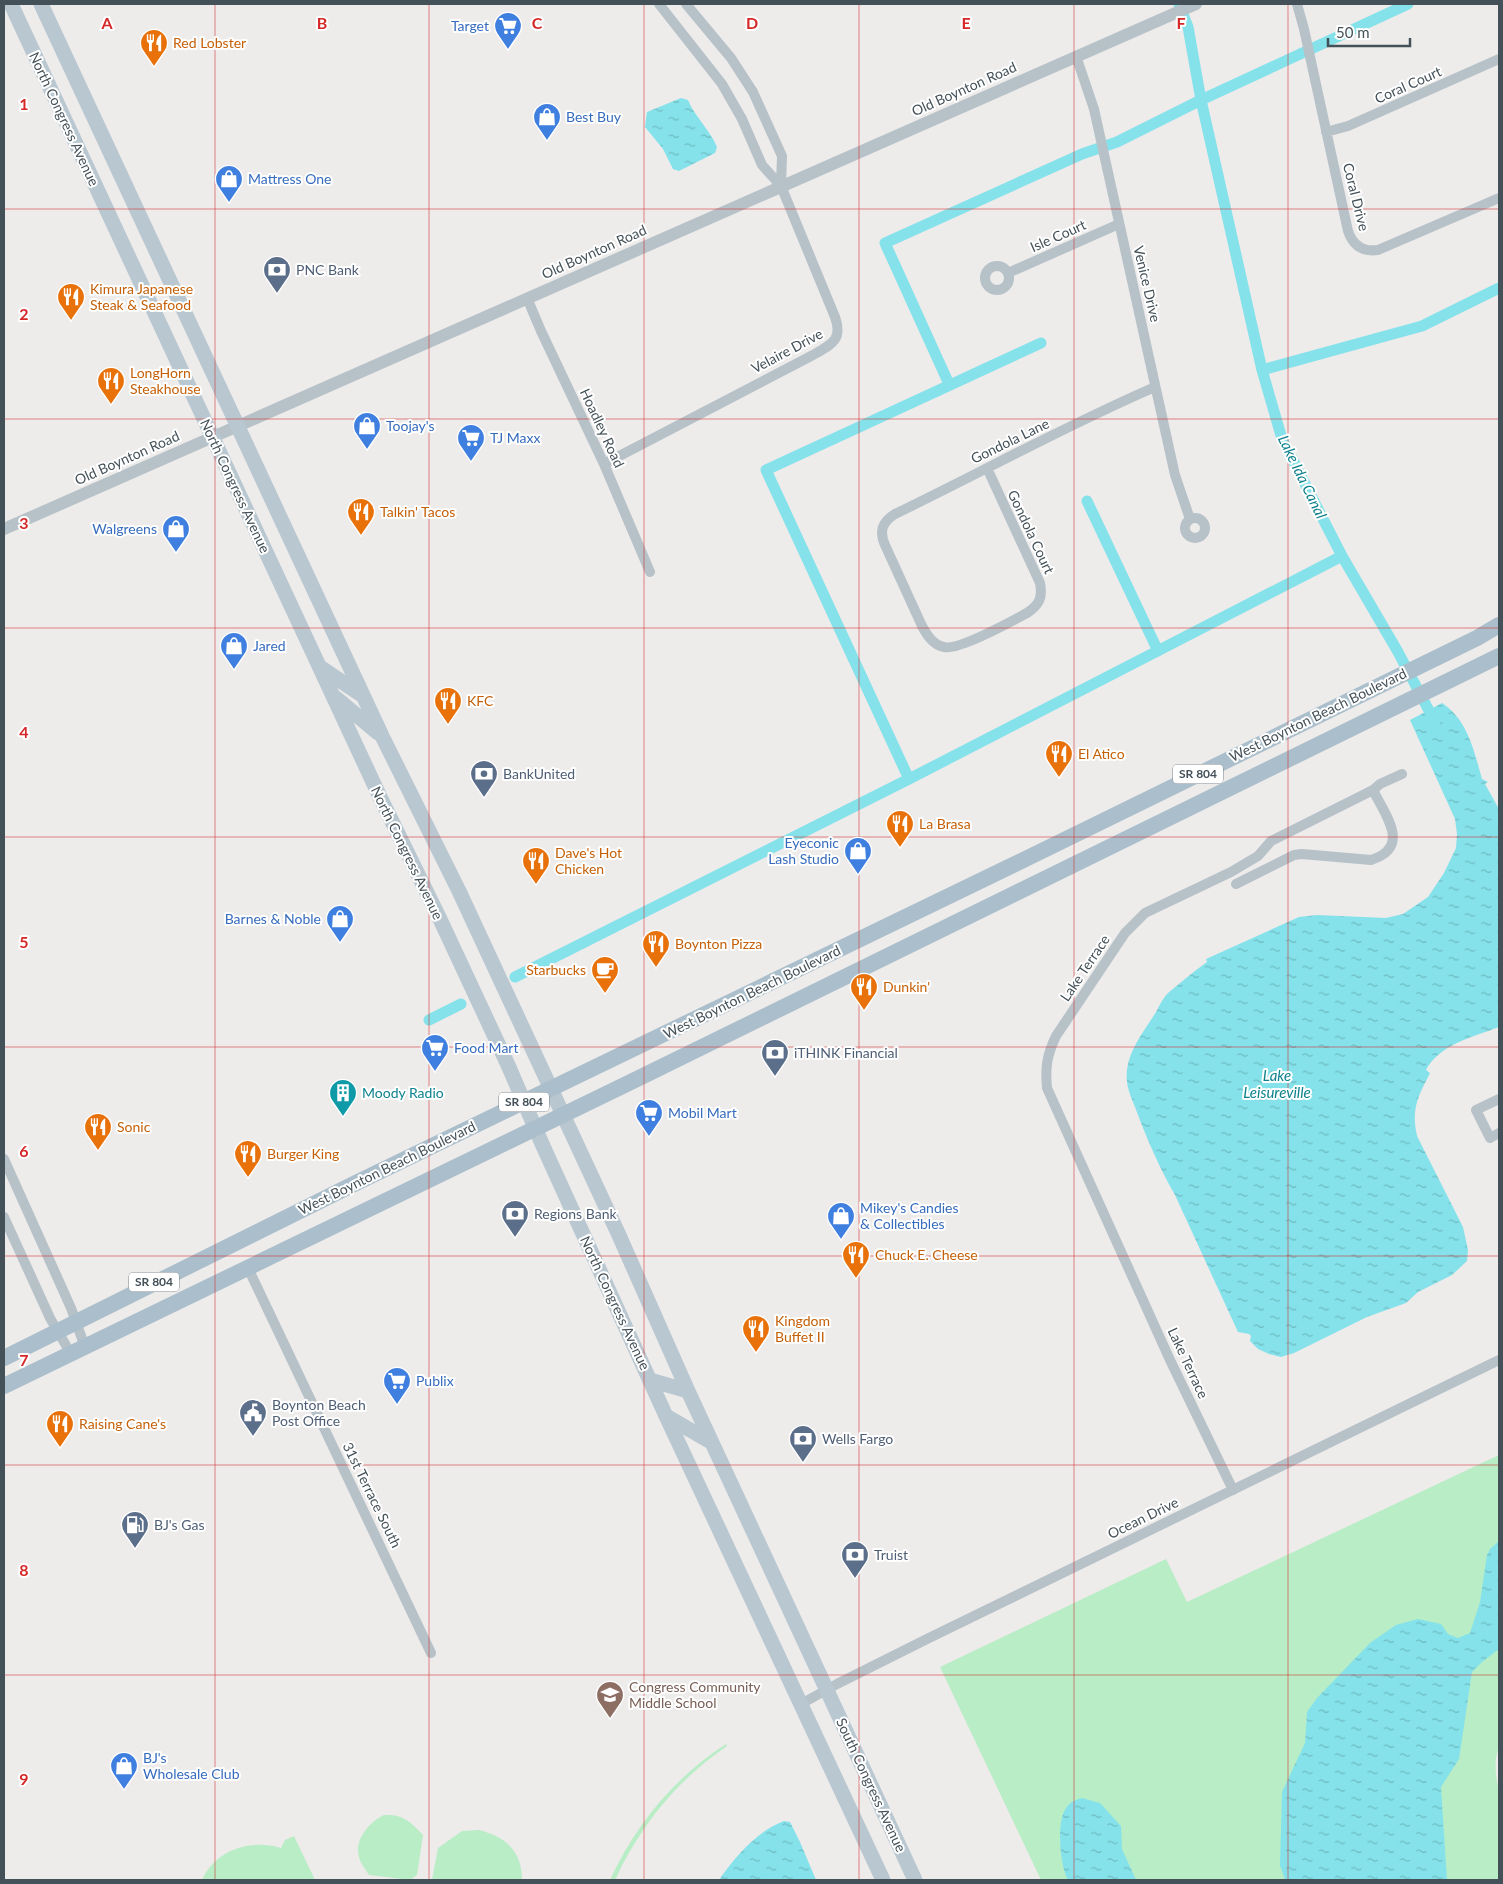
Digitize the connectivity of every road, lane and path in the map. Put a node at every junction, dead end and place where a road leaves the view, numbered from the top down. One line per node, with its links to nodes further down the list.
1 (11, 4): 17 (main road, North Congress Avenue)
2 (41, 4): 16 (main road, North Congress Avenue)
3 (659, 4): 10 (street)
4 (686, 4): 10 (street)
5 (1196, 4): 7 (street, Old Boynton Road)
6 (1296, 4): 9 (street, Coral Drive)
7 (1076, 56): 10 (street, Old Boynton Road); 12 (street, Venice Drive)
8 (1499, 59): 9 (street, Coral Court)
9 (1326, 132): 11 (street, Coral Drive)
10 (781, 186): 14 (street, Old Boynton Road); 18 (street, Velaire Drive)
11 (1499, 198)
12 (1119, 224): 13 (street, Isle Court); 15 (street, Venice Drive)
13 (1008, 273)
14 (527, 298): 16 (street, Old Boynton Road); 18 (street, Hoadley Road)
15 (1155, 387): 19 (street, Gondola Lane); 20 (street, Venice Drive)
16 (238, 426): 17 (street, Old Boynton Road); 28 (main road, North Congress Avenue)
17 (212, 437): 22 (street, Old Boynton Road); 26 (main road, North Congress Avenue)
18 (604, 464): 23 (street, Hoadley Road)
19 (987, 468): 21 (street, Gondola Lane); 21 (street, Gondola Court)
20 (1190, 518)
21 (882, 526)
22 (4, 529)
23 (650, 572)
24 (1499, 625): 33 (main road, West Boynton Beach Boulevard / SR 804)
25 (1499, 656): 35 (main road, West Boynton Beach Boulevard / SR 804)
26 (319, 666): 27 (main road, North Congress Avenue); 28 (main road)
27 (333, 696): 29 (main road); 39 (main road, North Congress Avenue)
28 (363, 696): 29 (main road, North Congress Avenue)
29 (382, 736): 37 (main road, North Congress Avenue)
30 (1402, 774): 31 (street, Lake Terrace)
31 (1373, 790): 32 (street); 56 (street, Lake Terrace)
32 (1236, 884)
33 (903, 918): 34 (main road, West Boynton Beach Boulevard / SR 804); 35 (main road)
34 (864, 937): 36 (main road); 37 (main road, West Boynton Beach Boulevard / SR 804)
35 (888, 954): 36 (main road, West Boynton Beach Boulevard / SR 804)
36 (851, 973): 40 (main road, West Boynton Beach Boulevard / SR 804)
37 (551, 1089): 39 (main road, West Boynton Beach Boulevard / SR 804); 40 (main road, North Congress Avenue)
38 (1499, 1099): 42 (street)
39 (524, 1102): 41 (main road, North Congress Avenue); 46 (main road, West Boynton Beach Boulevard / SR 804)
40 (563, 1114): 41 (main road, West Boynton Beach Boulevard / SR 804); 53 (main road, North Congress Avenue)
41 (535, 1128): 45 (main road, West Boynton Beach Boulevard / SR 804); 51 (main road, North Congress Avenue)
42 (1499, 1133)
43 (4, 1159): 46 (street)
44 (4, 1217): 47 (street)
45 (248, 1268): 48 (main road, West Boynton Beach Boulevard / SR 804); 57 (street, 31st Terrace South)
46 (76, 1321): 47 (main road, West Boynton Beach Boulevard / SR 804); 48 (street)
47 (58, 1331): 48 (street); 49 (main road, West Boynton Beach Boulevard / SR 804)
48 (78, 1351): 52 (main road, West Boynton Beach Boulevard / SR 804)
49 (4, 1358)
50 (1499, 1360): 56 (street, Ocean Drive)
51 (650, 1380): 53 (main road); 54 (main road, North Congress Avenue)
52 (4, 1386)
53 (688, 1391): 55 (main road, North Congress Avenue)
54 (666, 1416): 55 (main road); 59 (main road, North Congress Avenue)
55 (711, 1442): 58 (main road, North Congress Avenue)
56 (1233, 1490): 58 (street, Ocean Drive)
57 (431, 1654)
58 (826, 1689): 59 (street, Ocean Drive); 61 (main road, South Congress Avenue)
59 (801, 1704): 60 (main road)
60 (883, 1880)
61 (915, 1880)

